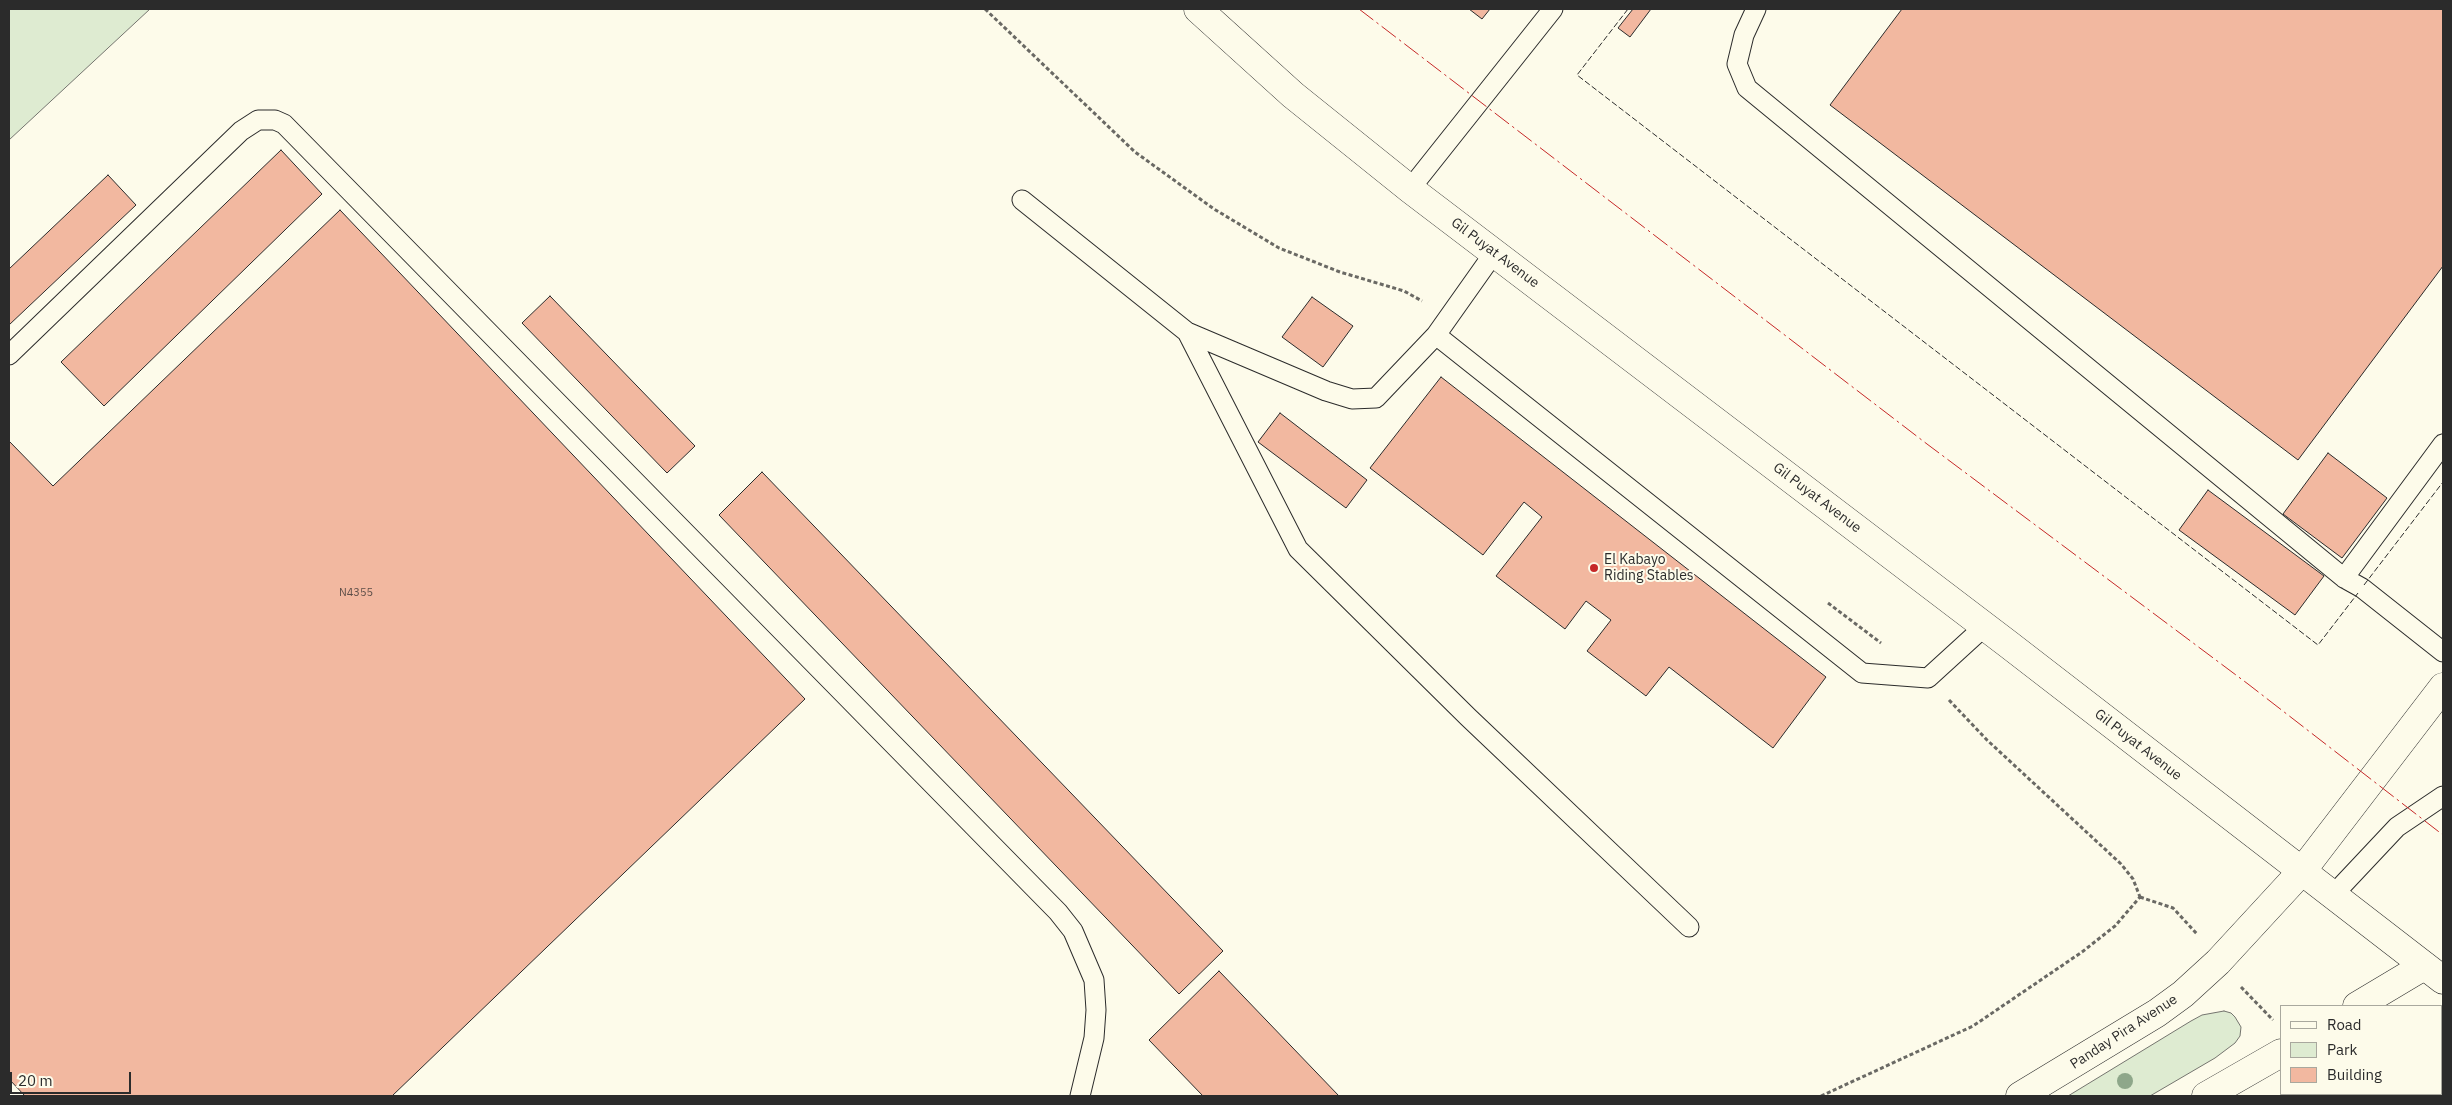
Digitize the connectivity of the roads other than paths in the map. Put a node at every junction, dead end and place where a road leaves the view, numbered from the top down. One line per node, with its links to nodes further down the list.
1 (1198, 9): 4 (main road, Gil Puyat Avenue)
2 (1553, 9): 4 (lane)
3 (1756, 9): 11 (lane)
4 (1410, 189): 6 (main road, Gil Puyat Avenue)
5 (1022, 200): 7 (lane)
6 (1494, 253): 8 (lane); 12 (main road, Gil Puyat Avenue)
7 (1187, 332): 8 (lane); 18 (lane)
8 (1436, 334): 12 (lane)
9 (9, 355): 22 (lane)
10 (2443, 444): 11 (lane)
11 (2344, 578): 13 (lane)
12 (1985, 626): 16 (main road, Gil Puyat Avenue)
13 (2443, 652)
14 (2443, 687): 16 (main road, Panday Pira Avenue)
15 (2443, 796): 17 (lane)
16 (2302, 872): 17 (main road, Gil Puyat Avenue); 23 (main road, Panday Pira Avenue)
17 (2334, 894): 19 (main road, Gil Puyat Avenue)
18 (1689, 927)
19 (2434, 973): 20 (main road)
20 (2359, 1005)
21 (2280, 1054): 24 (main road)
22 (1080, 1096)
23 (2020, 1096)
24 (2206, 1096)

